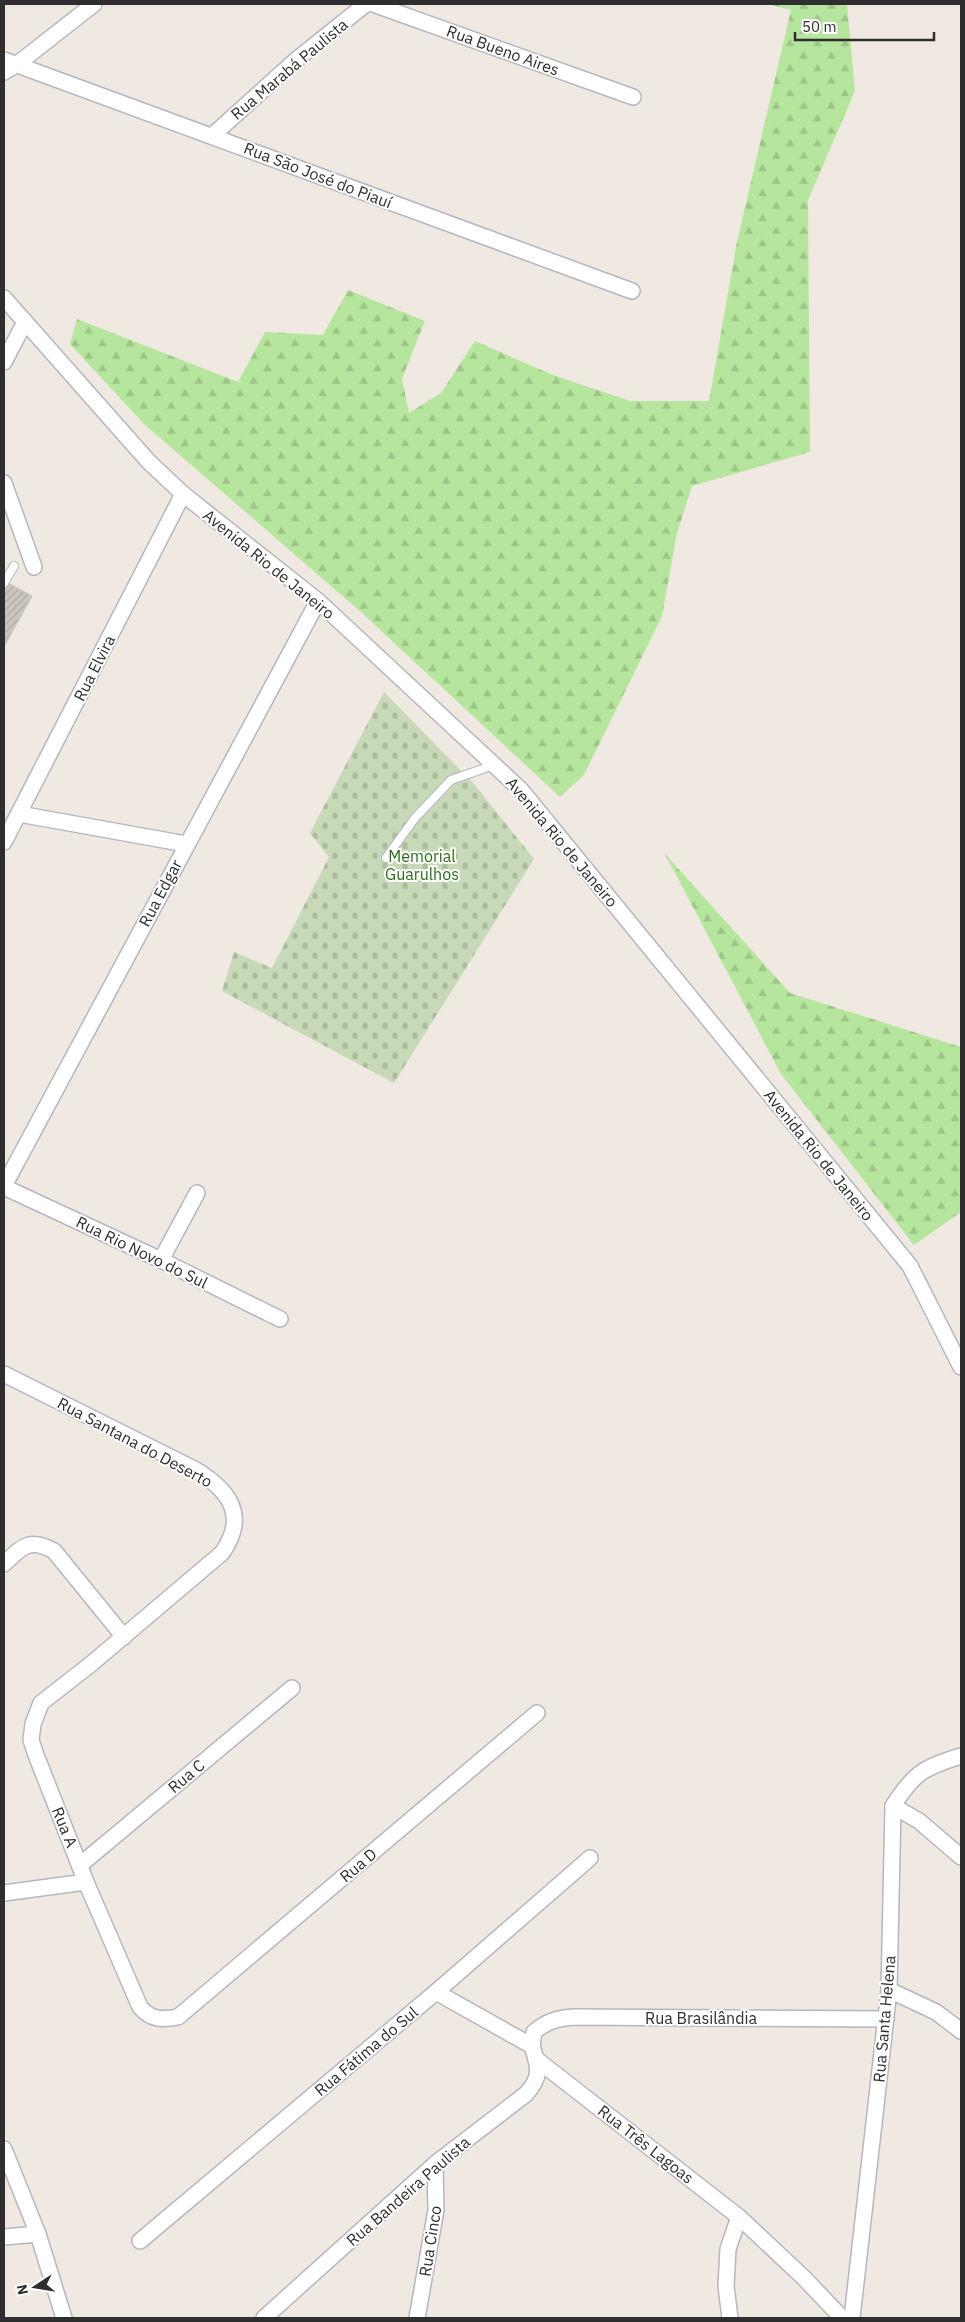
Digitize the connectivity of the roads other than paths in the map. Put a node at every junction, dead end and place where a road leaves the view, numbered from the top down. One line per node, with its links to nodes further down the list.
1 (94, 4): 4 (street)
2 (366, 4): 6 (street, Rua Marabá Paulista)
3 (373, 4): 5 (street, Rua Bueno Aires)
4 (8, 66): 6 (street, Rua São José do Piauí)
5 (633, 97)
6 (213, 136): 7 (street, Rua São José do Piauí)
7 (632, 291)
8 (4, 298): 9 (street, Avenida Rio de Janeiro)
9 (25, 322): 10 (street); 12 (street, Avenida Rio de Janeiro)
10 (4, 362)
11 (4, 483): 14 (street)
12 (183, 494): 16 (street, Avenida Rio de Janeiro); 18 (street, Rua Elvira)
13 (14, 566): 15 (lane)
14 (34, 567)
15 (4, 583)
16 (318, 601): 17 (street, Avenida Rio de Janeiro); 20 (street, Rua Edgar)
17 (494, 765): 21 (lane); 26 (street, Avenida Rio de Janeiro)
18 (19, 814): 19 (street, Rua Elvira); 20 (street)
19 (4, 842)
20 (186, 844): 22 (street, Rua Edgar)
21 (386, 858)
22 (4, 1186): 24 (street, Rua Rio Novo do Sul)
23 (197, 1194): 24 (street)
24 (161, 1260): 25 (street, Rua Rio Novo do Sul)
25 (280, 1319)
26 (961, 1367)
27 (4, 1374): 29 (street, Rua Santana do Deserto)
28 (4, 1564): 29 (street)
29 (124, 1637): 36 (street, Rua A)
30 (292, 1688): 36 (street, Rua C)
31 (537, 1713): 41 (street, Rua D)
32 (961, 1756): 33 (street)
33 (893, 1806): 34 (street); 39 (street, Rua Santa Helena)
34 (961, 1857)
35 (590, 1858): 40 (street, Rua Fátima do Sul)
36 (80, 1865): 37 (street, Rua A)
37 (86, 1882): 38 (street); 41 (street, Rua A)
38 (4, 1893)
39 (889, 1990): 42 (street, Rua Santa Helena); 43 (street)
40 (436, 1992): 44 (street, Rua Três Lagoas); 50 (street, Rua Fátima do Sul)
41 (178, 2017)
42 (886, 2019): 44 (street, Rua Brasilândia); 56 (street, Rua Santa Helena)
43 (961, 2031)
44 (534, 2052): 46 (street, Rua Bandeira Paulista); 47 (street, Rua Três Lagoas)
45 (4, 2149): 48 (street)
46 (435, 2164): 52 (street, Rua Bandeira Paulista); 53 (street, Rua Cinco)
47 (739, 2217): 54 (street); 55 (street, Rua Três Lagoas)
48 (38, 2234): 49 (street); 51 (street)
49 (4, 2237)
50 (140, 2241)
51 (64, 2318)
52 (264, 2318)
53 (417, 2318)
54 (730, 2318)
55 (842, 2318)
56 (852, 2318)

